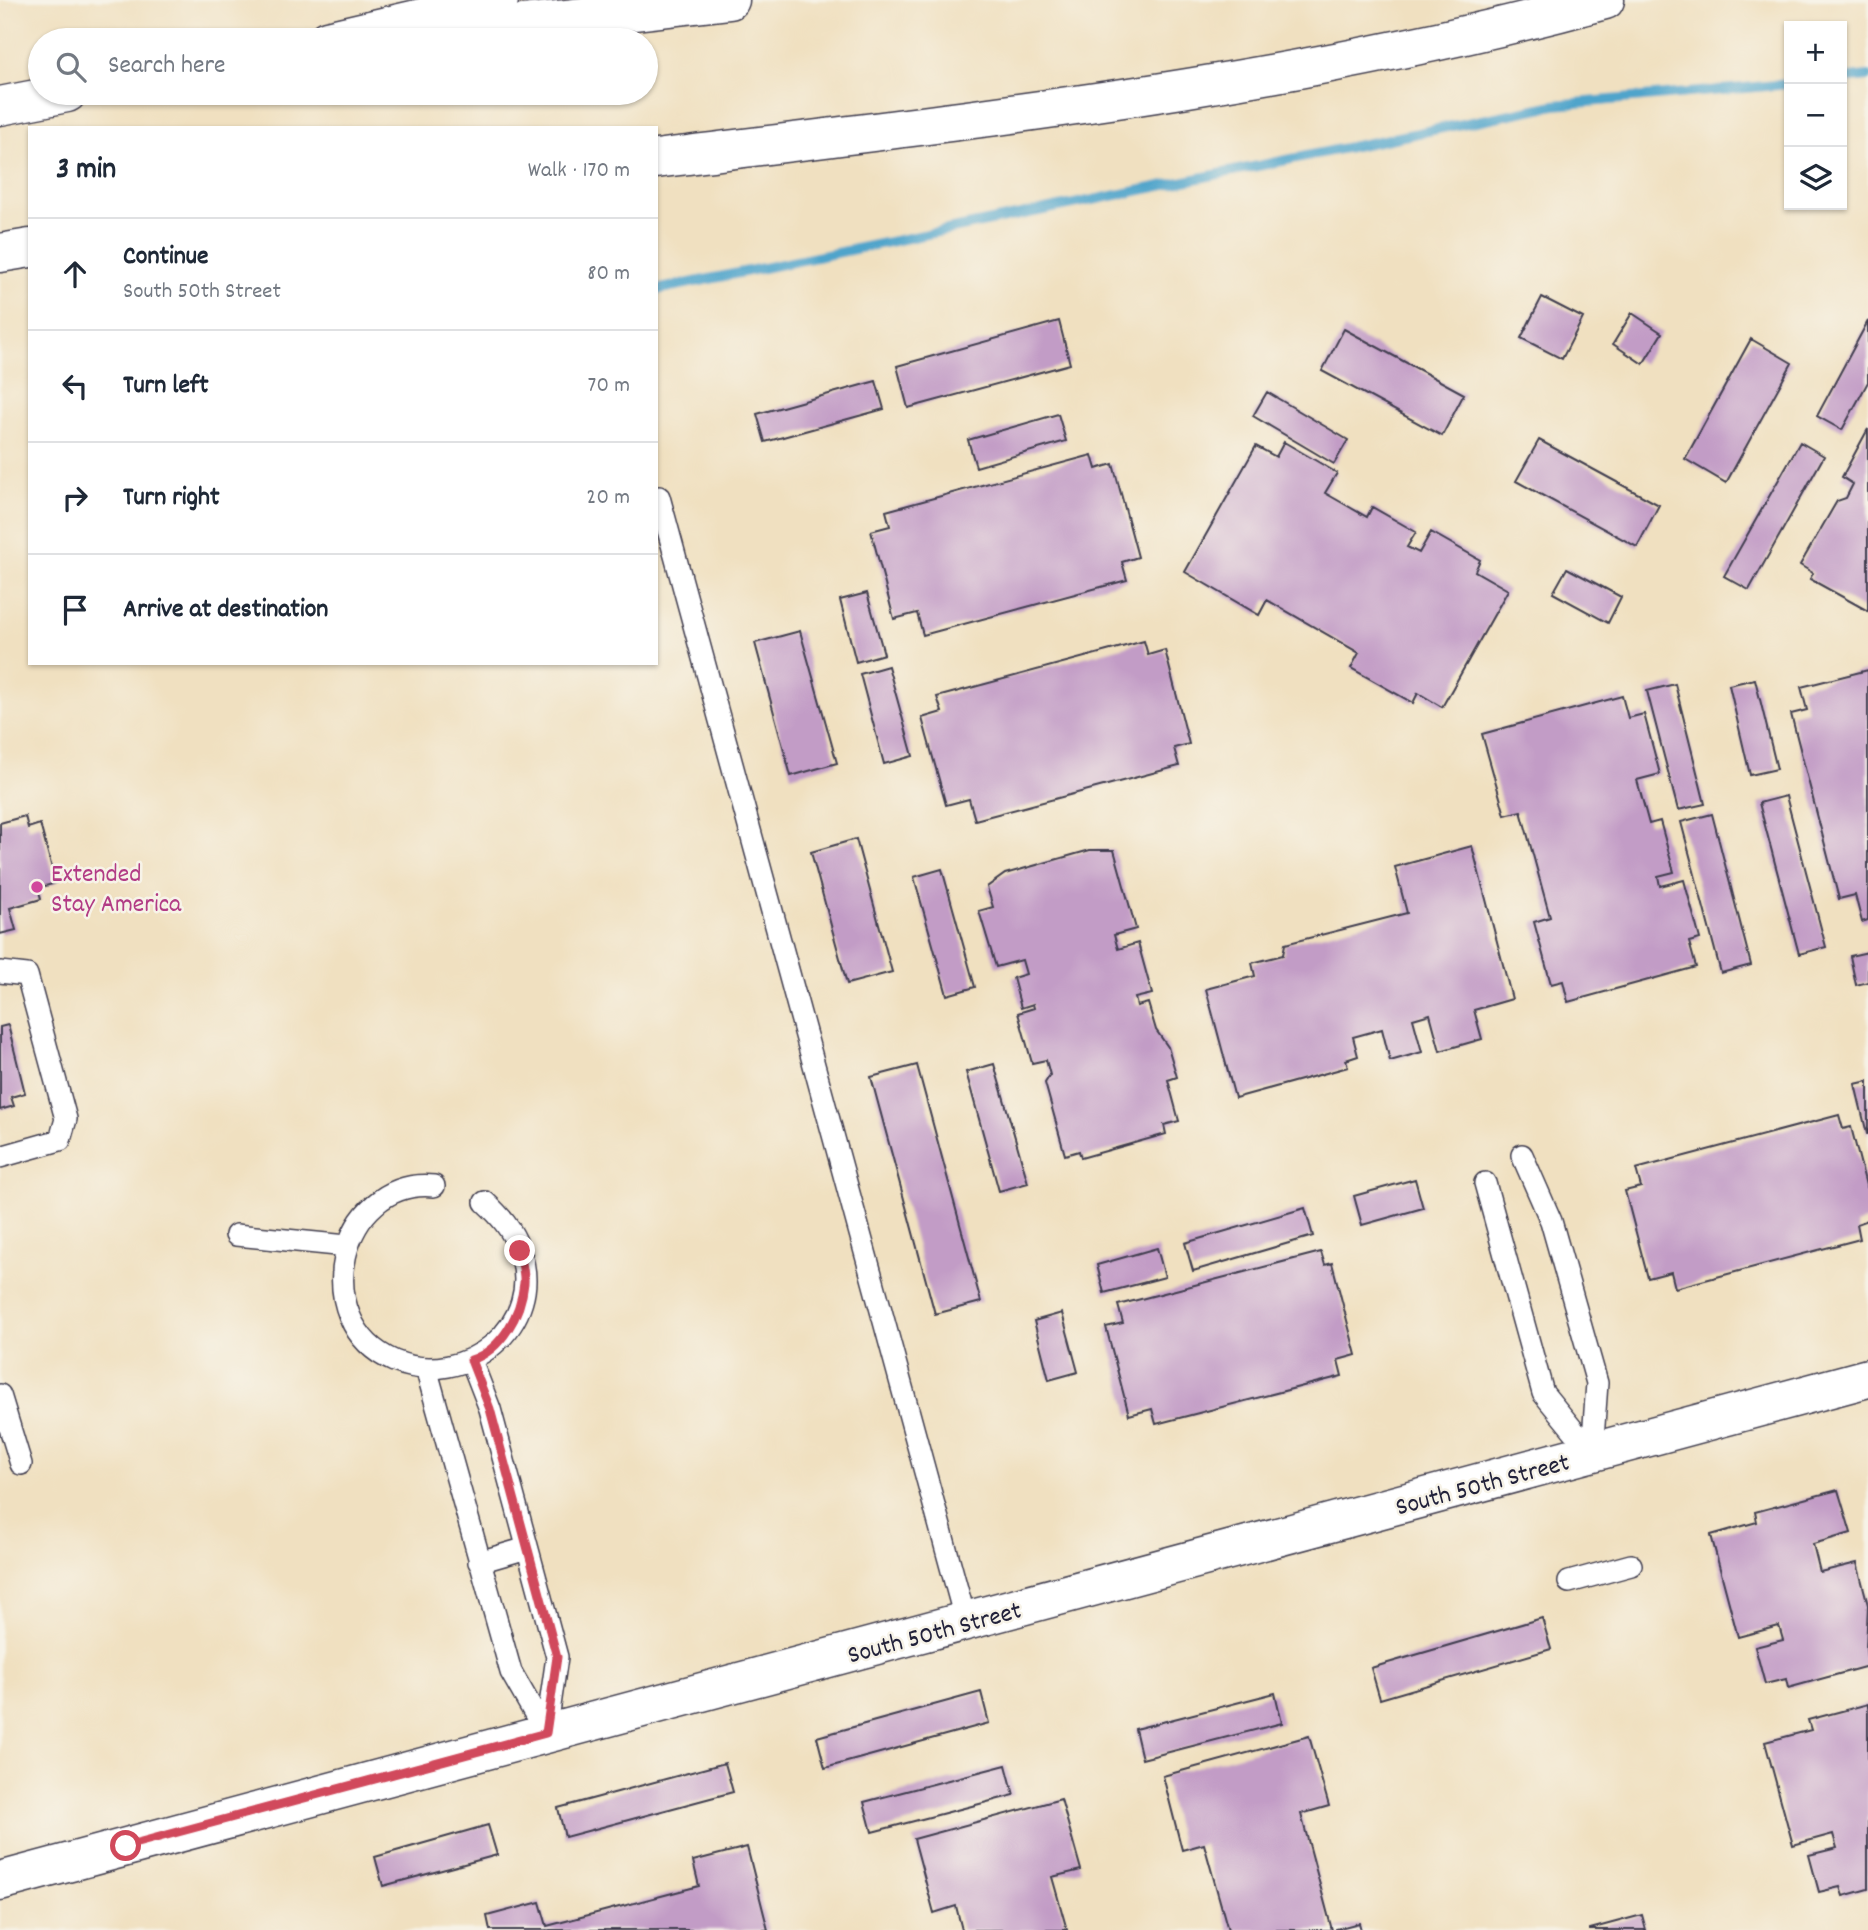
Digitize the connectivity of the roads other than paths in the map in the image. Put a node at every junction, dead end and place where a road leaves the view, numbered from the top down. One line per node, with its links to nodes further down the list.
1 (499, 0): 4 (main road)
2 (730, 0): 5 (main road)
3 (1605, 0): 8 (main road)
4 (379, 28)
5 (488, 28)
6 (28, 101): 7 (main road)
7 (0, 106)
8 (658, 159)
9 (28, 248): 10 (main road)
10 (0, 253)
11 (659, 497): 30 (lane)
12 (0, 972): 14 (lane)
13 (1521, 1155): 24 (lane)
14 (0, 1157)
15 (1485, 1183): 24 (lane)
16 (434, 1186): 19 (lane)
17 (485, 1202): 20 (lane)
18 (236, 1235): 19 (lane)
19 (347, 1246): 21 (lane)
20 (471, 1360): 21 (lane); 26 (lane)
21 (426, 1368): 27 (lane)
22 (1868, 1378): 24 (main road, South 50th Street)
23 (0, 1395): 25 (lane)
24 (1592, 1453): 30 (main road, South 50th Street)
25 (21, 1465)
26 (527, 1548): 27 (lane); 31 (lane)
27 (479, 1562): 31 (lane)
28 (1631, 1564): 29 (lane)
29 (1570, 1582)
30 (966, 1622): 31 (main road, South 50th Street)
31 (546, 1733): 32 (main road, South 50th Street)
32 (0, 1881)

